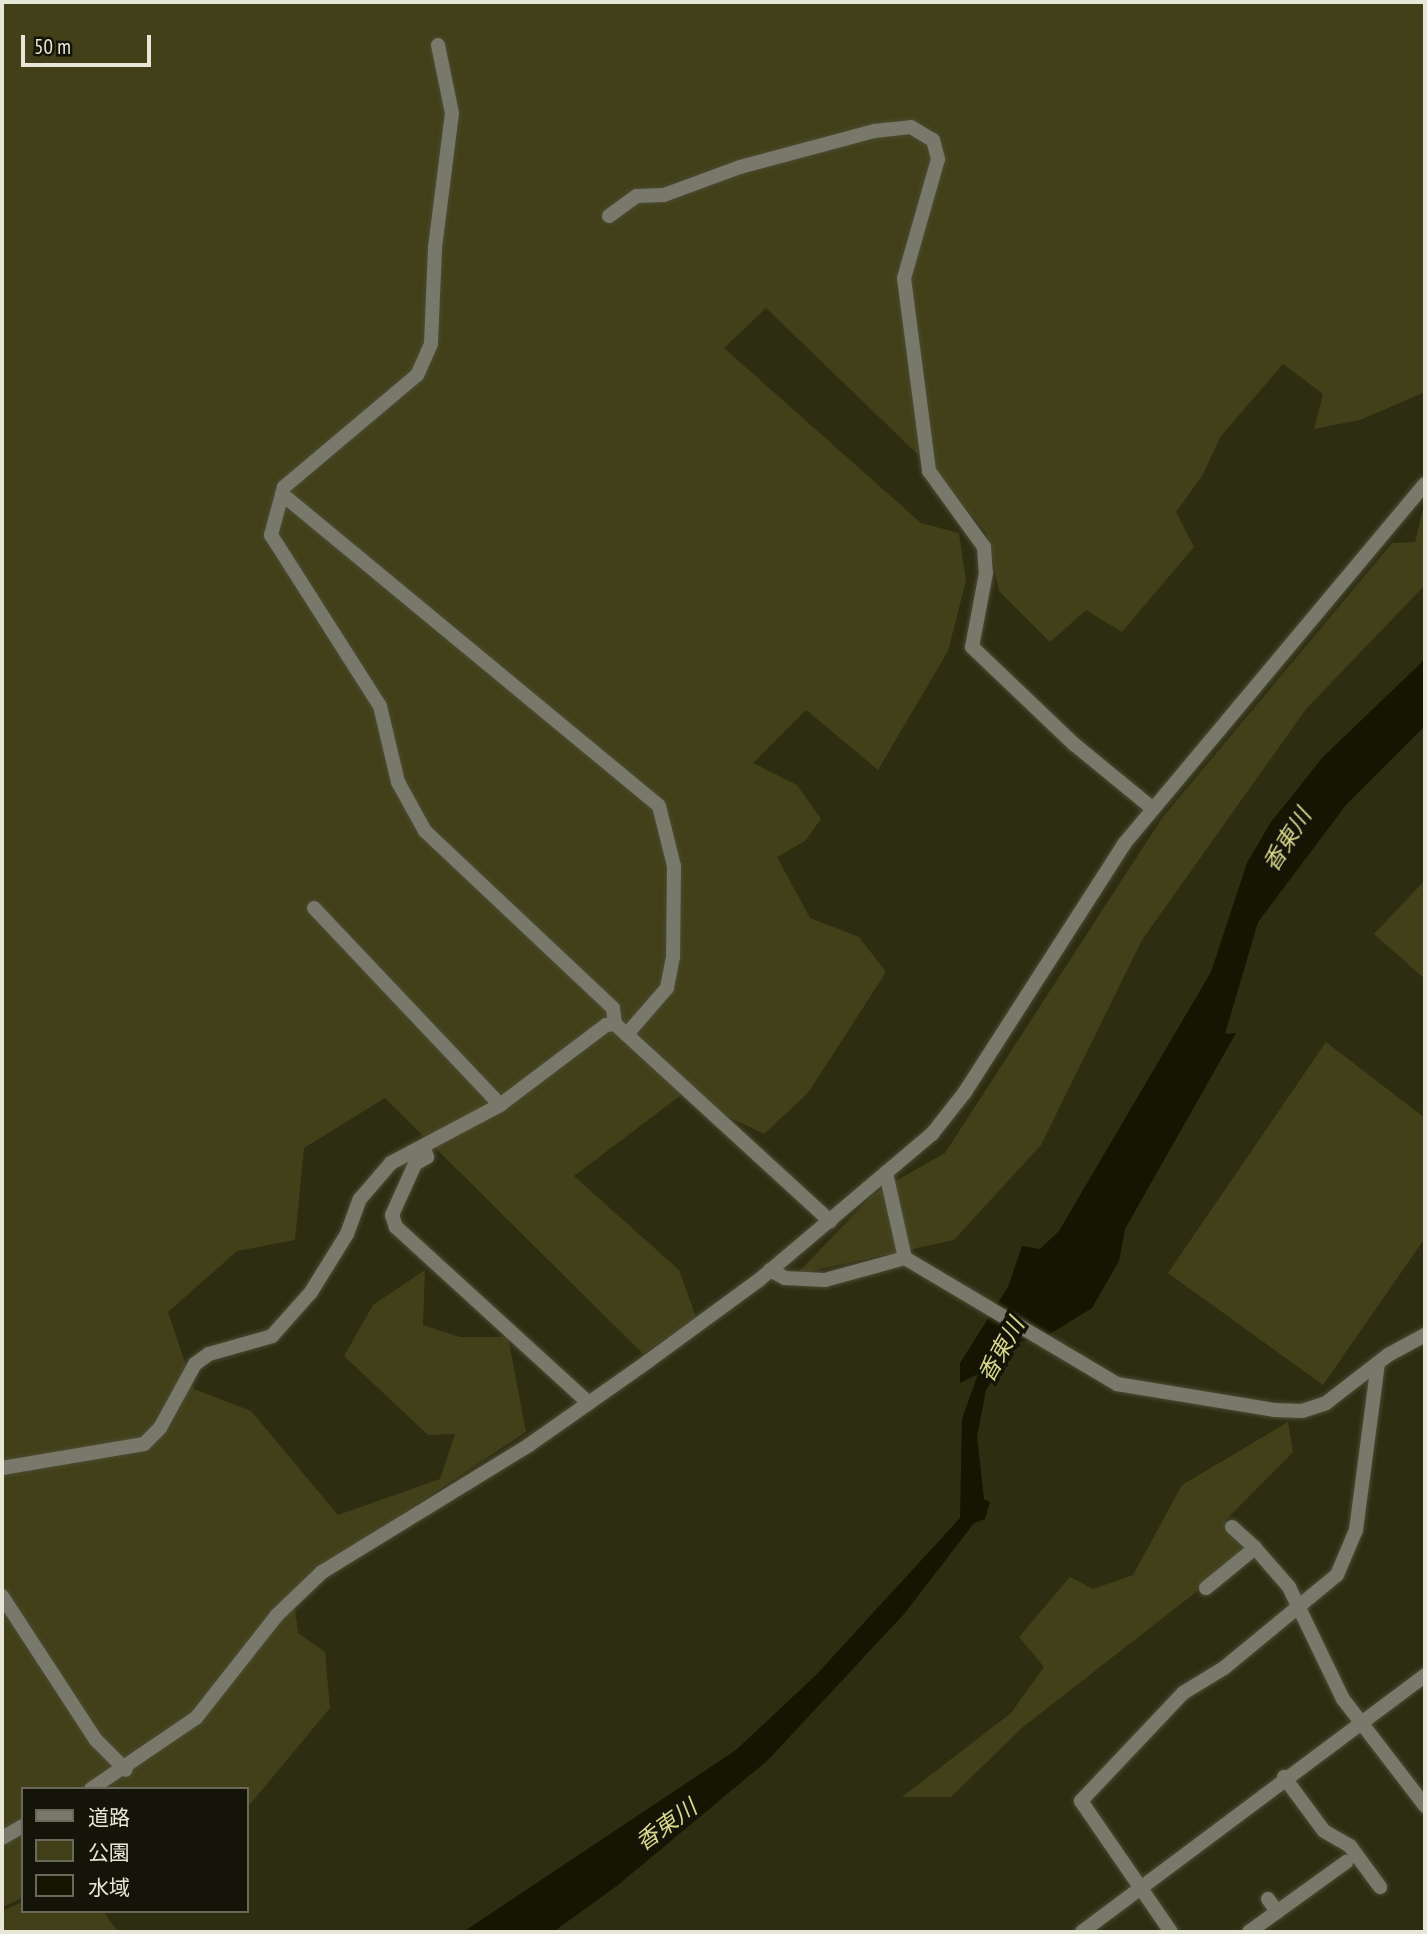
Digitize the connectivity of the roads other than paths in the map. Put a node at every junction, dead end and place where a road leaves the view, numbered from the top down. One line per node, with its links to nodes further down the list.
1 (438, 45): 4 (street)
2 (609, 216): 5 (street)
3 (1425, 484): 5 (street)
4 (282, 494): 7 (street); 8 (street)
5 (1153, 809): 11 (street)
6 (314, 908): 9 (street)
7 (615, 1024): 8 (street); 9 (street)
8 (626, 1034): 12 (street)
9 (500, 1105): 10 (street)
10 (423, 1146): 17 (street); 18 (street)
11 (886, 1173): 12 (street); 13 (street)
12 (830, 1221): 14 (street)
13 (905, 1258): 14 (street); 16 (street)
14 (770, 1270): 17 (street)
15 (1425, 1335): 16 (street)
16 (1378, 1363): 23 (street)
17 (589, 1403): 26 (street)
18 (2, 1468)
19 (1231, 1527): 20 (street)
20 (1255, 1548): 21 (street); 23 (street)
21 (1206, 1588)
22 (2, 1596): 26 (street)
23 (1297, 1607): 25 (street); 34 (street)
24 (1425, 1675): 25 (street)
25 (1363, 1721): 27 (street); 29 (street)
26 (126, 1770): 28 (street)
27 (1284, 1777): 33 (street); 34 (street)
28 (95, 1787)
29 (1425, 1806)
30 (21, 1827): 31 (street)
31 (2, 1838)
32 (1346, 1862): 36 (street)
33 (1380, 1887)
34 (1139, 1889): 37 (street); 38 (street)
35 (1268, 1899): 36 (street)
36 (1277, 1912): 39 (street)
37 (1082, 1932)
38 (1171, 1932)
39 (1249, 1932)

